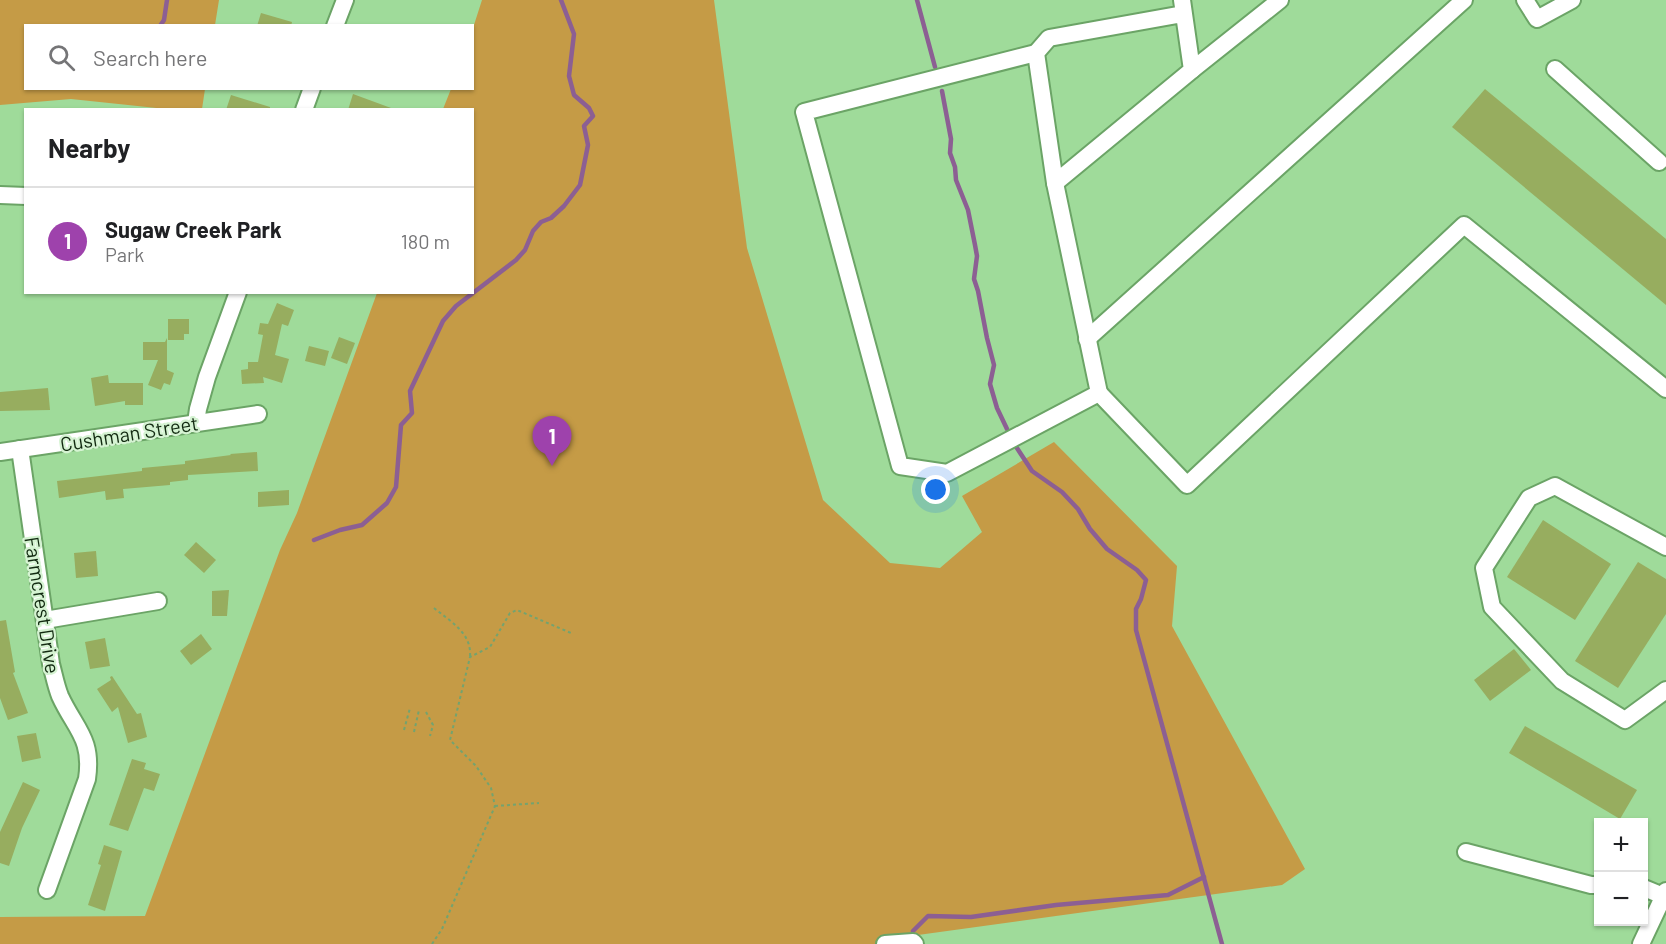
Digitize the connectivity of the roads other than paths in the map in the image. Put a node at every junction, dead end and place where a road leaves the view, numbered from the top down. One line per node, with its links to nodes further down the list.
1 (345, 0): 7 (street)
2 (1280, 0): 10 (street)
3 (1464, 0): 18 (street)
4 (1526, 0): 5 (street)
5 (1572, 0)
6 (1183, 7): 8 (street); 10 (street)
7 (336, 24)
8 (1036, 53): 14 (street); 20 (street)
9 (1555, 69): 13 (street)
10 (1192, 70): 14 (street)
11 (311, 90): 12 (street)
12 (305, 108)
13 (1664, 163)
14 (1055, 183): 18 (street)
15 (0, 195): 16 (street)
16 (24, 196)
17 (237, 294): 22 (street)
18 (1088, 339): 20 (street)
19 (1666, 389): 20 (street)
20 (1099, 393)
21 (258, 414): 22 (street, Cushman Street)
22 (196, 423): 23 (street, Cushman Street)
23 (20, 449): 24 (street, Cushman Street); 27 (street, Farmcrest Drive)
24 (0, 452)
25 (1666, 547): 28 (street)
26 (158, 601): 27 (street)
27 (45, 620): 32 (street, Farmcrest Drive)
28 (1666, 690)
29 (1466, 852): 30 (street)
30 (1594, 885)
31 (1648, 889): 33 (street)
32 (47, 890)
33 (1665, 894): 36 (street)
34 (885, 944): 35 (street)
35 (915, 944)
36 (1641, 944)

